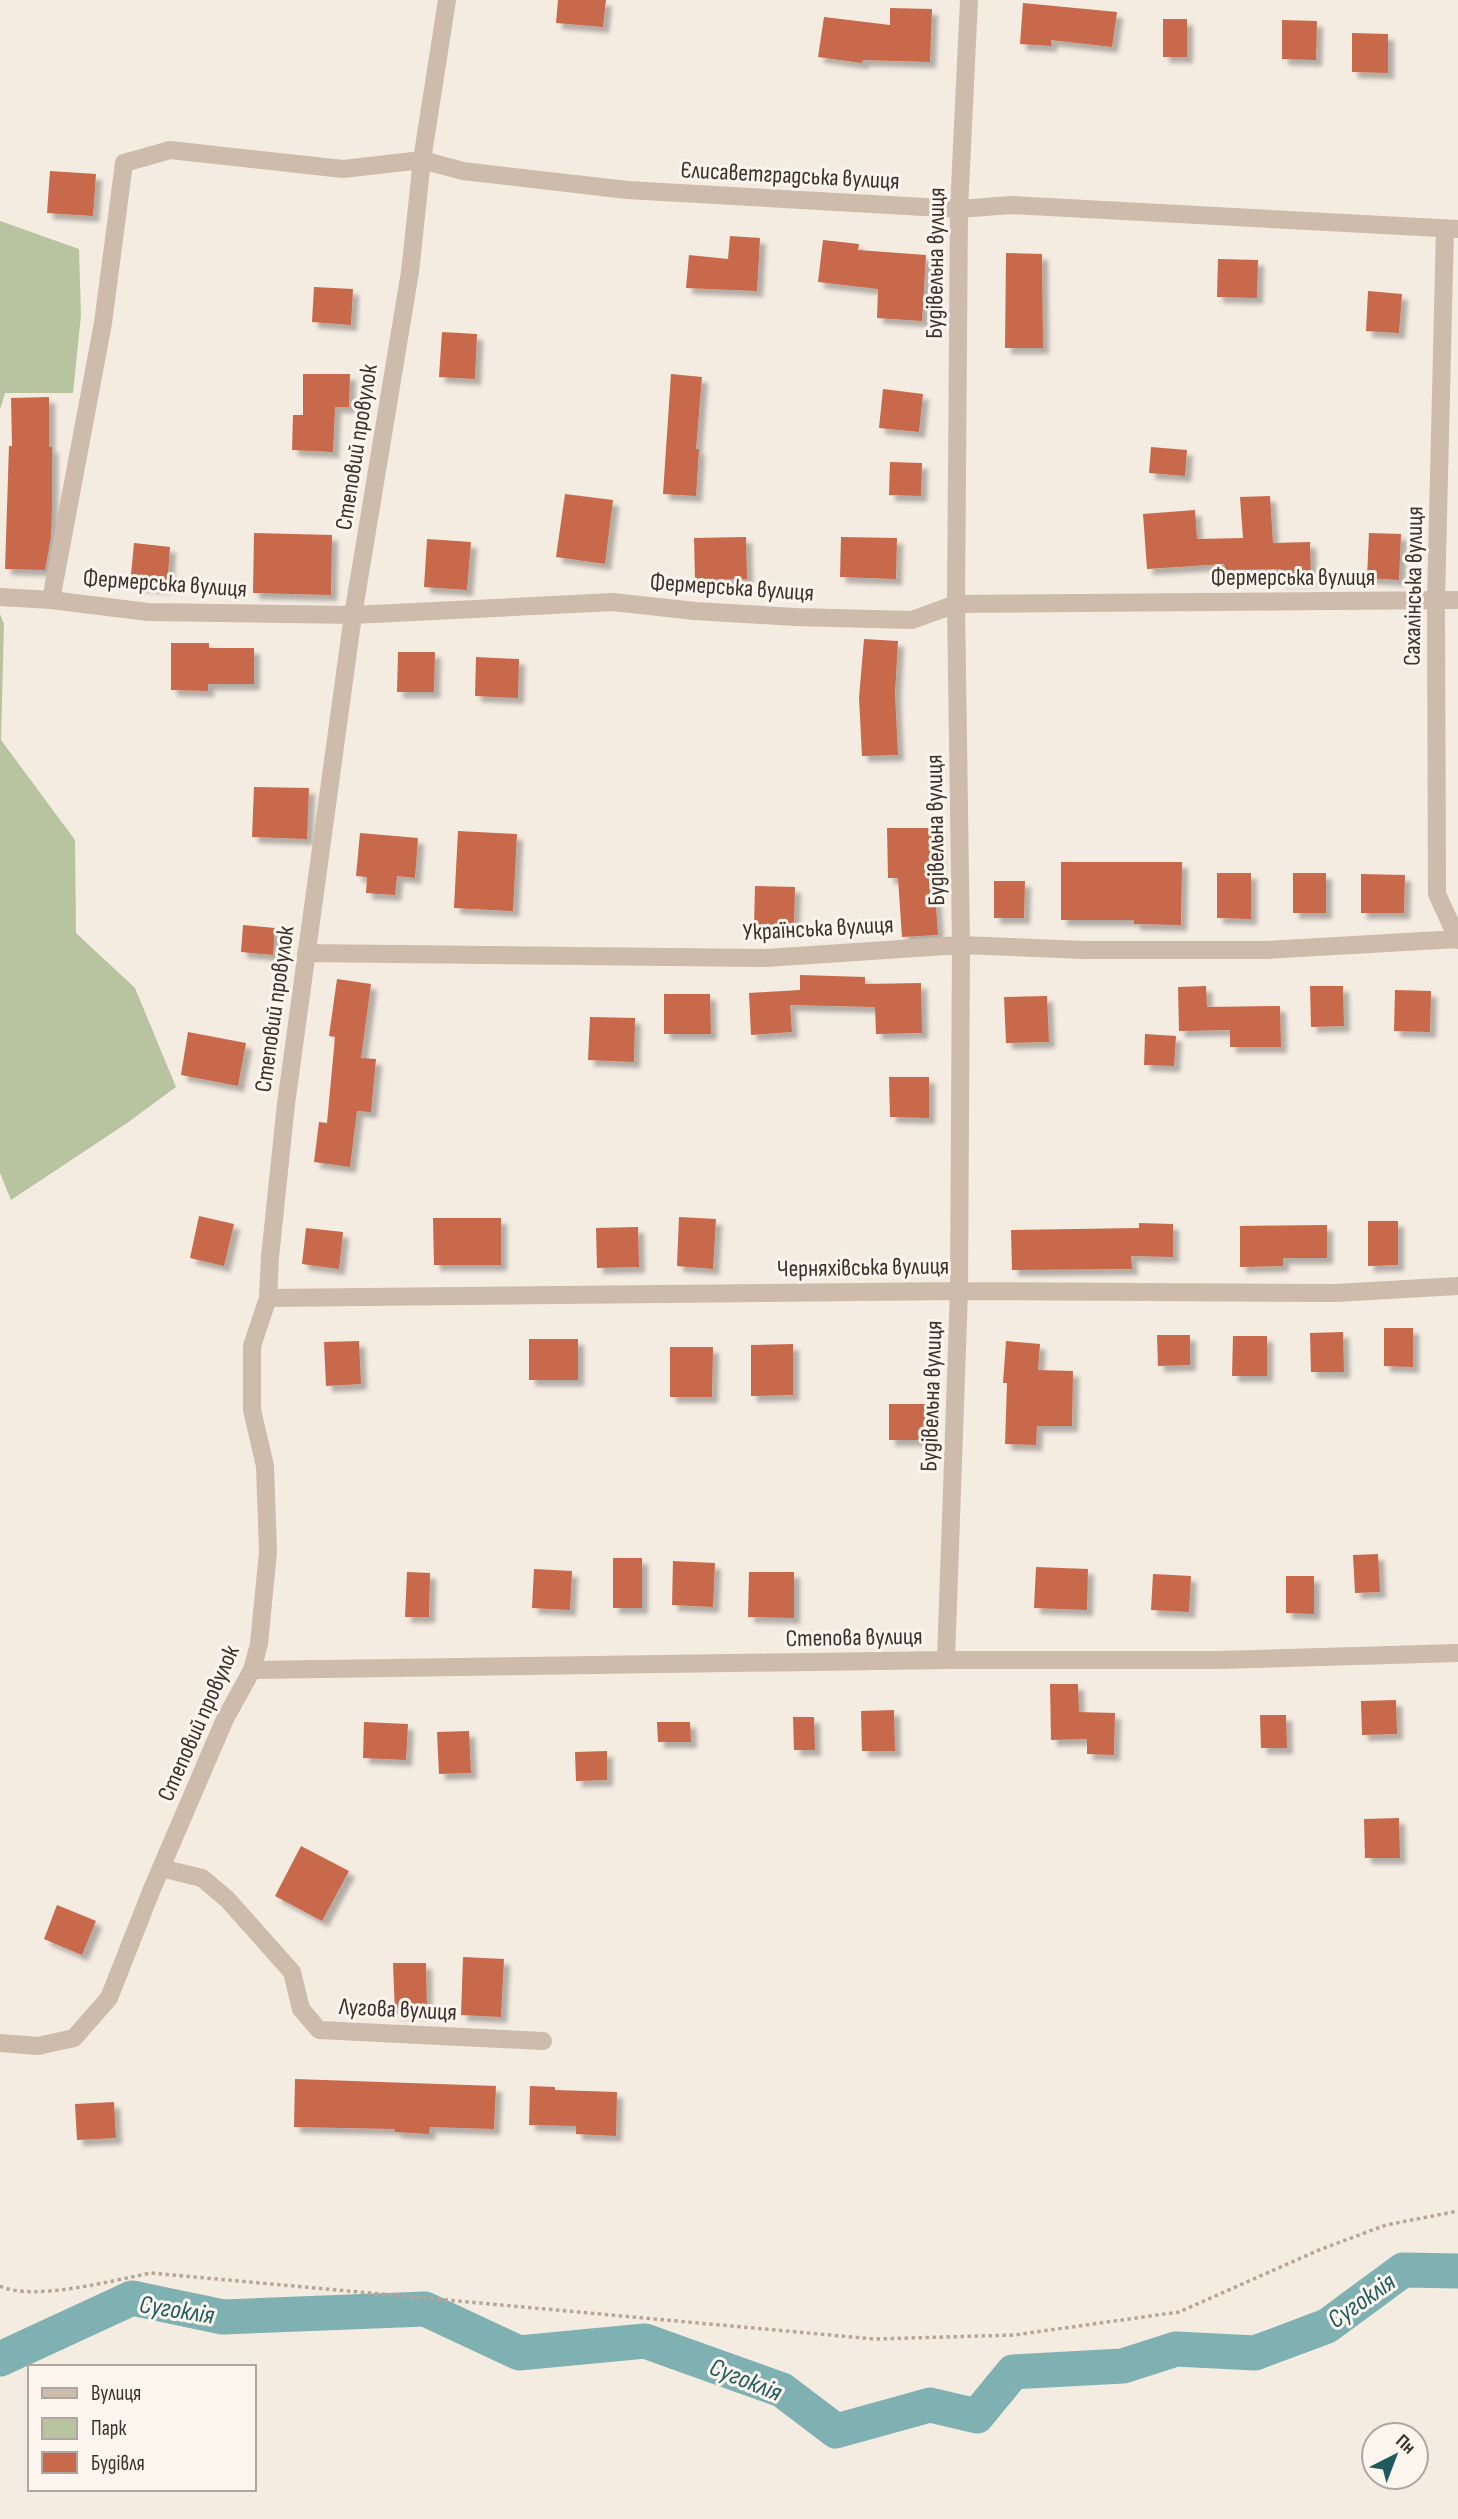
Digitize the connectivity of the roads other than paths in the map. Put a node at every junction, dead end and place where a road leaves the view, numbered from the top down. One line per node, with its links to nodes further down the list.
1 (447, 0): 3 (street, Степовий провулок)
2 (969, 0): 4 (street, Будівельна вулиця)
3 (422, 160): 4 (street, Єлисаветградська вулиця); 7 (street, Єлисаветградська вулиця); 11 (street, Степовий провулок)
4 (959, 209): 5 (street, Єлисаветградська вулиця); 10 (street, Будівельна вулиця)
5 (1451, 229): 8 (street, Сахалінська вулиця)
6 (0, 597): 7 (street, Фермерська вулиця)
7 (51, 600): 11 (street, Фермерська вулиця)
8 (1436, 600): 9 (street, Фермерська вулиця); 10 (street, Фермерська вулиця); 12 (street, Сахалінська вулиця)
9 (1458, 600)
10 (956, 604): 11 (street, Фермерська вулиця); 13 (street, Будівельна вулиця)
11 (353, 615): 14 (street, Степовий провулок)
12 (1458, 939): 13 (street, Українська вулиця)
13 (961, 945): 14 (street, Українська вулиця); 16 (street, Будівельна вулиця)
14 (306, 953): 17 (street, Степовий провулок)
15 (1458, 1286): 16 (street, Черняхівська вулиця)
16 (959, 1291): 17 (street, Черняхівська вулиця); 19 (street, Будівельна вулиця)
17 (268, 1298): 20 (street, Степовий провулок)
18 (1458, 1653): 19 (street, Степова вулиця)
19 (946, 1660): 20 (street, Степова вулиця)
20 (251, 1670): 21 (street, Степовий провулок)
21 (161, 1868): 22 (street, Лугова вулиця); 23 (street, Степовий провулок)
22 (543, 2041)
23 (0, 2043)

